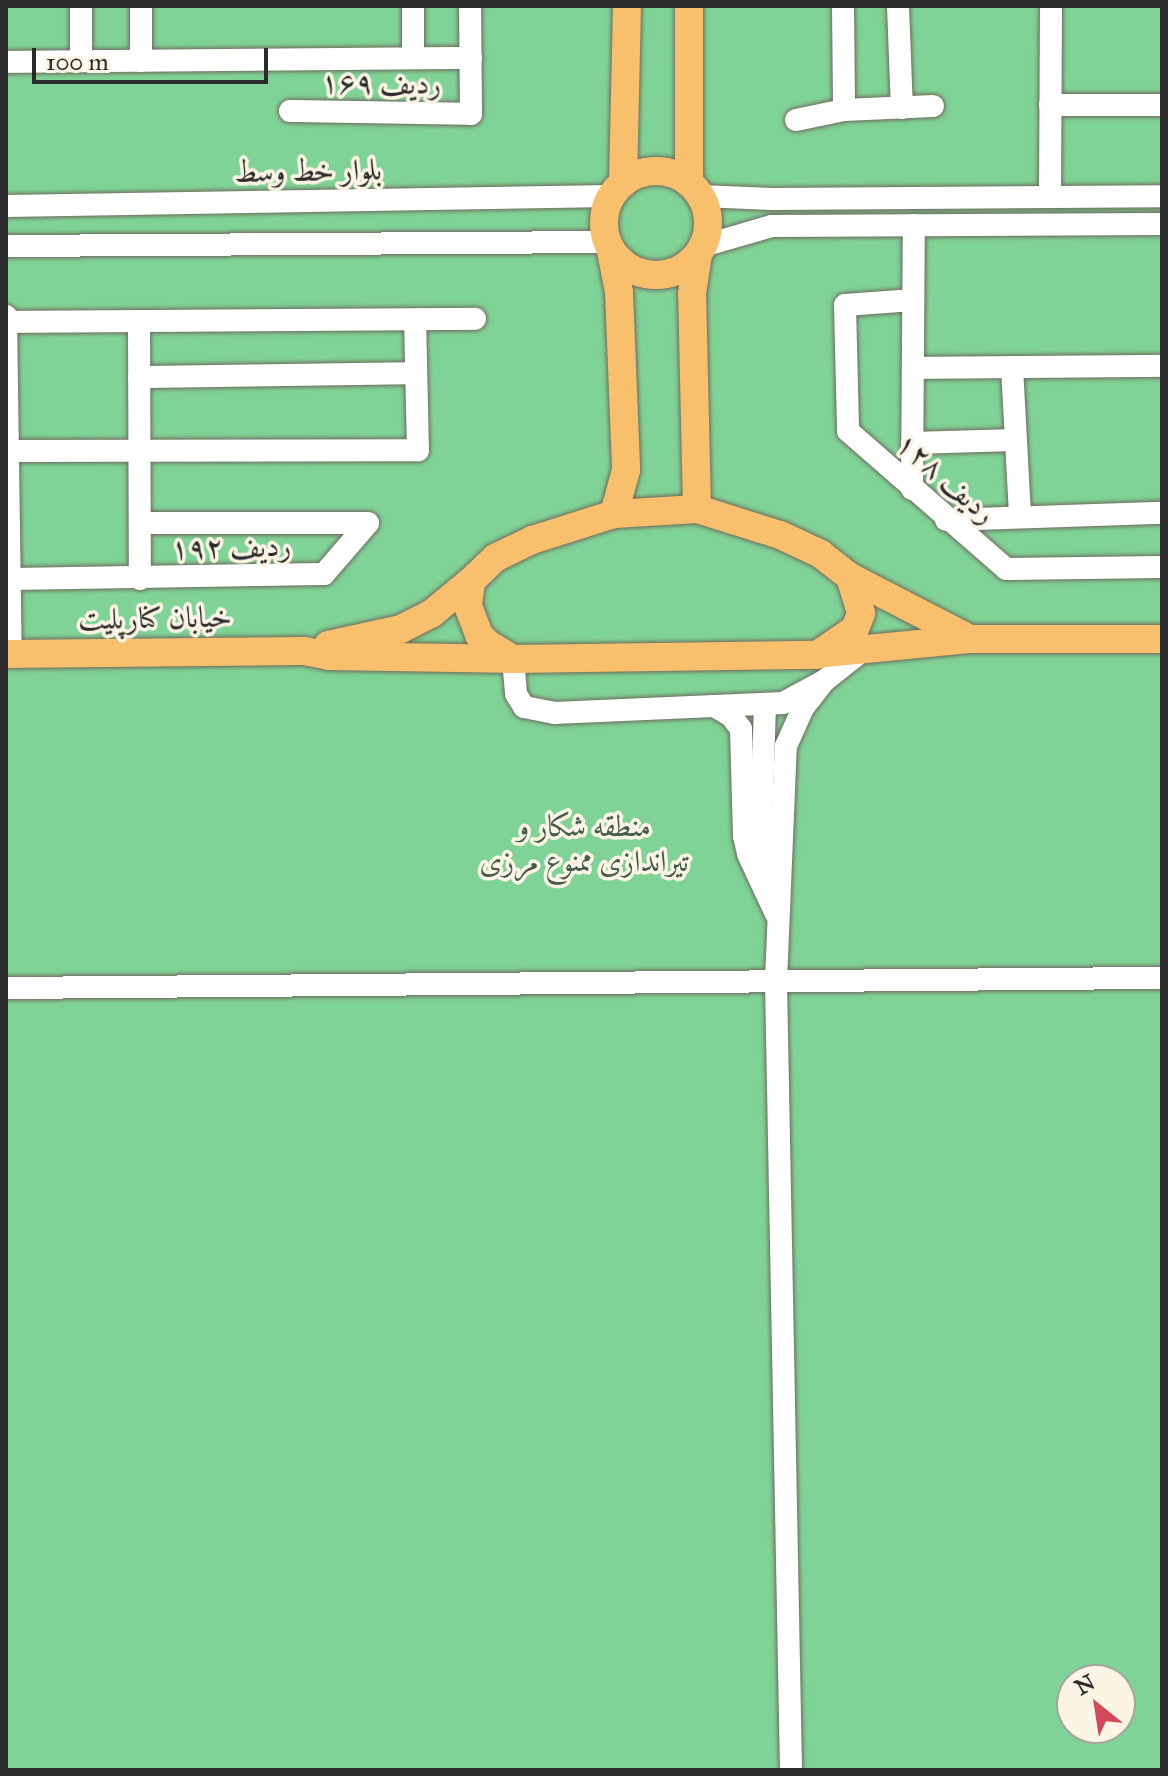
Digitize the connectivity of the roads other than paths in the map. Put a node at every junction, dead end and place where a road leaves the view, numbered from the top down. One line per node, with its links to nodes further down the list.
1 (81, 6): 12 (street)
2 (141, 6): 13 (street)
3 (413, 6): 10 (street)
4 (470, 6): 11 (street)
5 (627, 6): 23 (main road)
6 (689, 6): 22 (main road)
7 (843, 6): 19 (street)
8 (898, 6): 18 (street)
9 (1051, 6): 15 (street)
10 (413, 58): 11 (street); 13 (street)
11 (471, 58): 20 (street, ردیف ۱۶۹)
12 (81, 61): 13 (street); 14 (street)
13 (141, 61)
14 (6, 62)
15 (1050, 105): 16 (street); 25 (street)
16 (1162, 105)
17 (933, 106): 18 (street)
18 (902, 108): 19 (street)
19 (844, 110): 21 (street)
20 (290, 111)
21 (796, 120)
22 (695, 189): 23 (main road); 25 (street); 31 (main road)
23 (617, 190): 26 (street, بلوار خط وسط); 30 (main road)
24 (1162, 196): 25 (street)
25 (1050, 197)
26 (6, 206)
27 (1162, 224): 28 (street)
28 (914, 225): 31 (street); 32 (street)
29 (6, 246): 30 (street)
30 (609, 246): 31 (main road); 50 (main road)
31 (700, 250): 48 (main road)
32 (913, 300): 40 (street); 47 (street, ردیف ۱۲۸)
33 (6, 316): 37 (street)
34 (475, 319): 35 (street)
35 (415, 320): 36 (street); 41 (street)
36 (139, 321): 37 (street); 42 (street)
37 (6, 322): 45 (street)
38 (1162, 366): 39 (street)
39 (1012, 367): 40 (street); 43 (street)
40 (913, 368): 44 (street)
41 (415, 373): 42 (street); 46 (street)
42 (139, 377): 46 (street)
43 (1015, 440): 44 (street); 51 (street)
44 (912, 443): 47 (street)
45 (7, 451): 46 (street); 56 (street)
46 (140, 451): 53 (street)
47 (912, 489): 52 (street, ردیف ۱۲۸)
48 (697, 509): 50 (main road, خیابان کنارپلیت); 55 (main road)
49 (1162, 513): 51 (street)
50 (614, 514): 58 (main road, خیابان کنارپلیت)
51 (1020, 515): 52 (street)
52 (946, 520): 54 (street, ردیف ۱۲۸)
53 (140, 523): 57 (street); 57 (street, ردیف ۱۹۲)
54 (1162, 567)
55 (850, 577): 59 (main road); 64 (main road)
56 (8, 579): 57 (street, ردیف ۱۹۲); 62 (street)
57 (140, 579)
58 (471, 581): 61 (main road, خیابان کنارپلیت); 63 (main road)
59 (971, 639): 60 (main road); 64 (main road)
60 (1162, 639)
61 (304, 651): 62 (main road, خیابان کنارپلیت); 63 (main road, خیابان کنارپلیت)
62 (9, 654)
63 (513, 659): 64 (main road, خیابان کنارپلیت); 66 (street)
64 (820, 668): 65 (street); 67 (street)
65 (765, 704): 66 (street); 67 (street)
66 (714, 706): 67 (street)
67 (778, 919): 69 (street)
68 (1162, 978): 69 (street)
69 (776, 981): 70 (street); 71 (street)
70 (6, 988)
71 (791, 1770)

